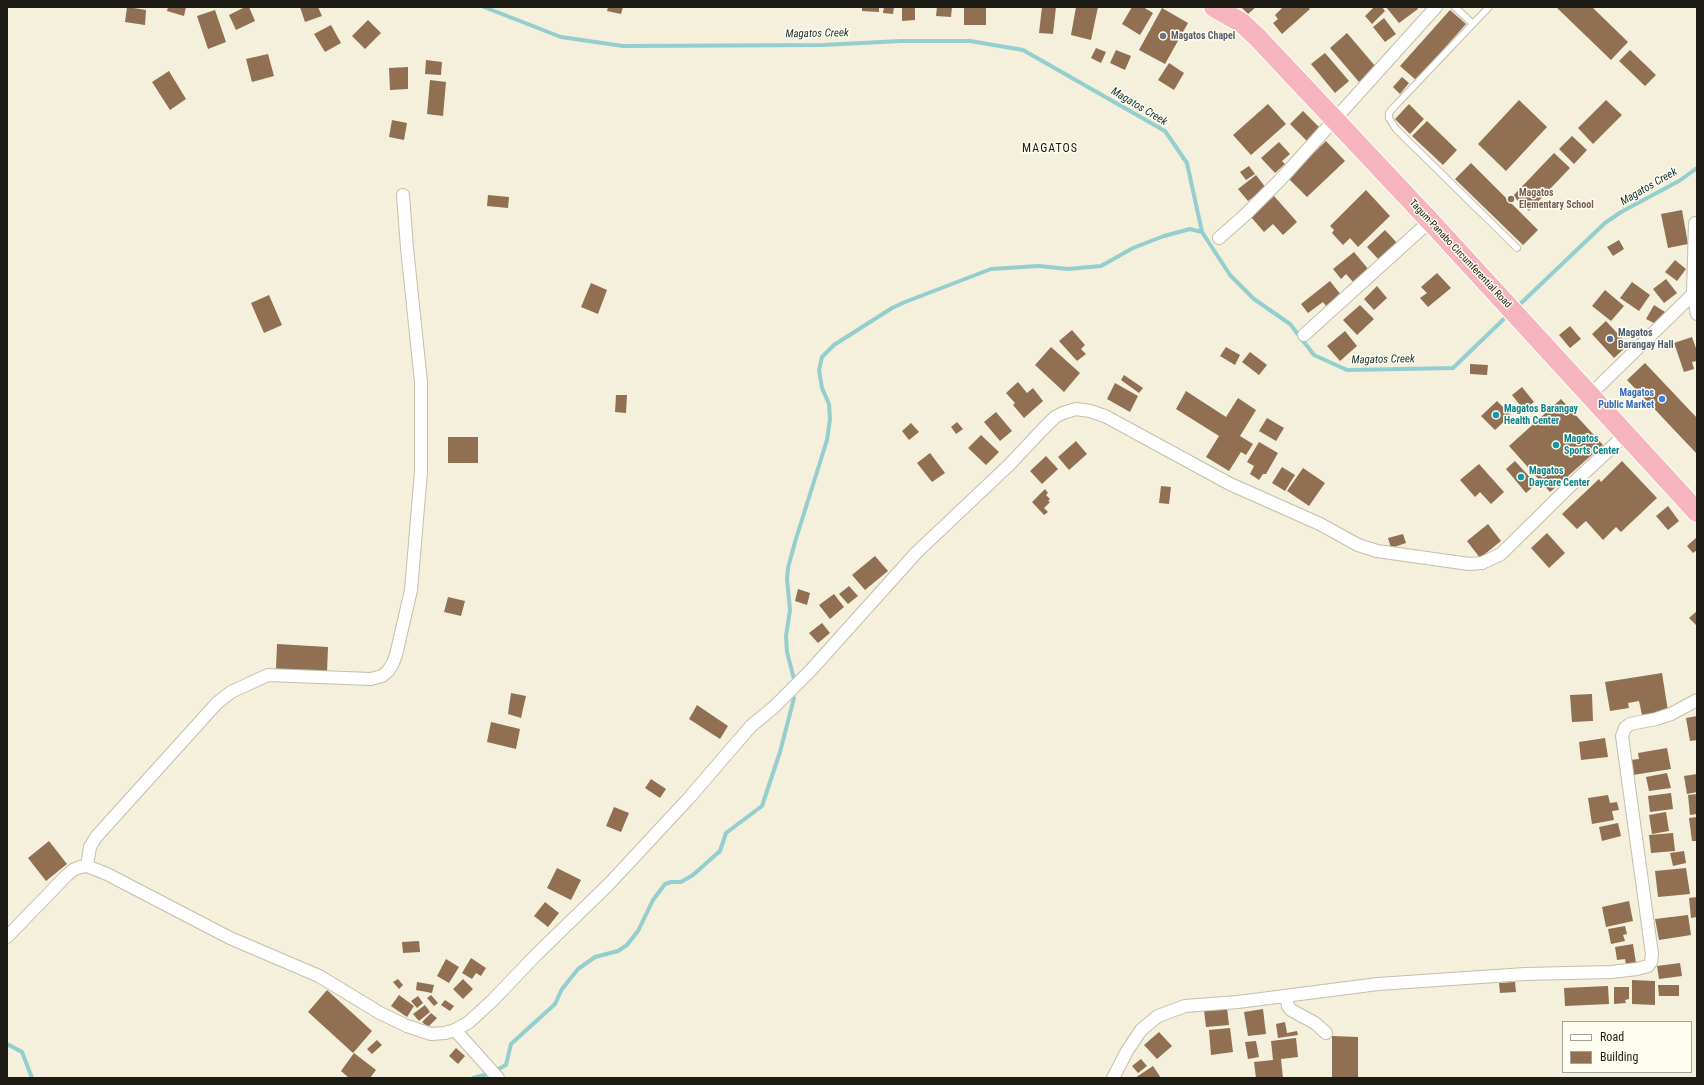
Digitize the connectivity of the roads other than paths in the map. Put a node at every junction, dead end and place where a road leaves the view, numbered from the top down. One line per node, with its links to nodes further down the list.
1 (1214, 7): 6 (highway, Tagum-Panabo Circumferential Road)
2 (1436, 7): 6 (street)
3 (1454, 7): 5 (lane)
4 (1488, 7): 5 (lane)
5 (1473, 24): 11 (lane)
6 (1334, 120): 8 (highway, Tagum-Panabo Circumferential Road); 10 (street)
7 (403, 194): 19 (street)
8 (1430, 221): 14 (street); 15 (highway, Tagum-Panabo Circumferential Road)
9 (1695, 223): 12 (street)
10 (1219, 238)
11 (1517, 248)
12 (1693, 294): 13 (street); 15 (street)
13 (1697, 314)
14 (1304, 335)
15 (1590, 395): 16 (highway, Tagum-Panabo Circumferential Road)
16 (1626, 434): 17 (highway, Tagum-Panabo Circumferential Road); 22 (street)
17 (1697, 512)
18 (1697, 700): 21 (street)
19 (87, 866): 20 (street); 22 (street)
20 (7, 937)
21 (1286, 996): 23 (street); 25 (street)
22 (455, 1030): 24 (street)
23 (1326, 1033)
24 (498, 1078)
25 (1113, 1078)

